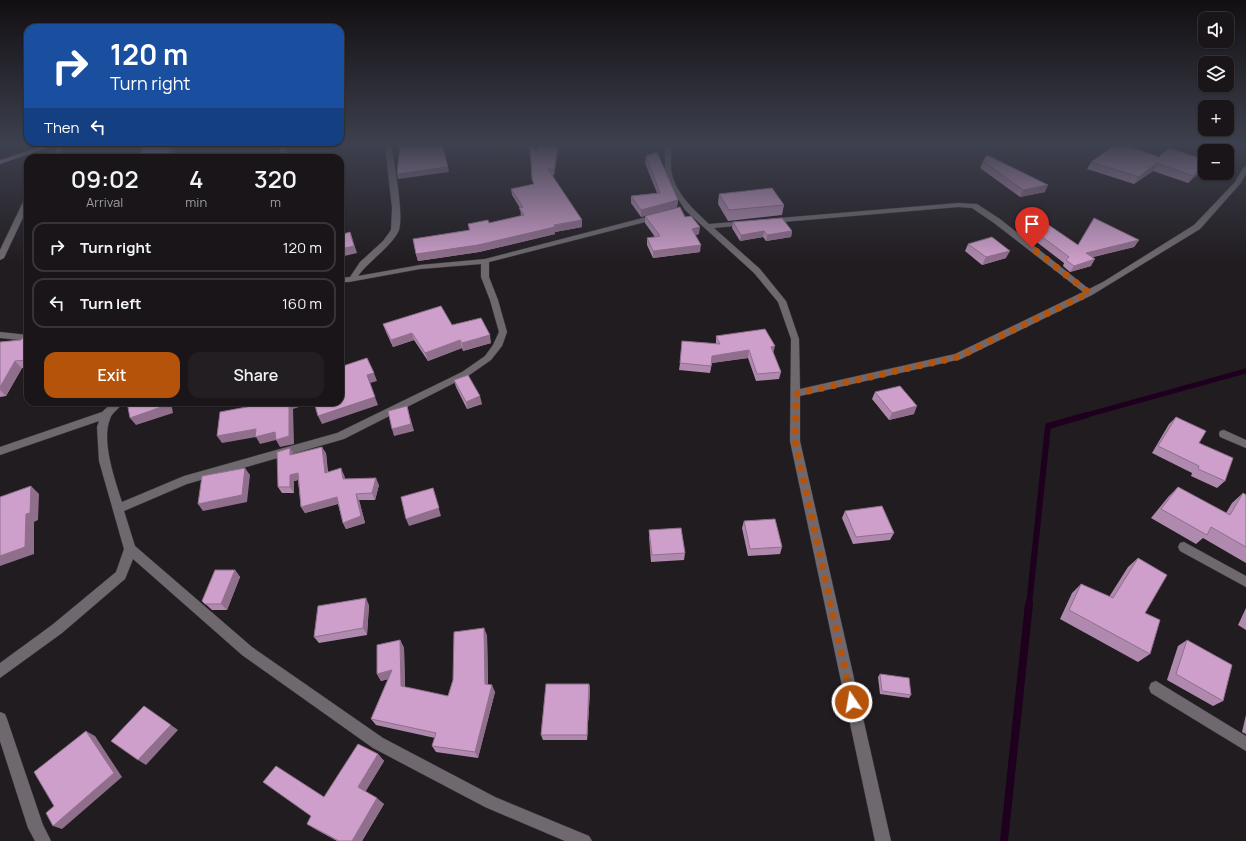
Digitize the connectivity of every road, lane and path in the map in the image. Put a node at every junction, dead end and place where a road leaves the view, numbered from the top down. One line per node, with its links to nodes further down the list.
1 (393, 183): 9 (street)
2 (672, 183): 6 (street)
3 (1238, 183): 12 (street)
4 (24, 208): 7 (street)
5 (666, 214): 8 (street)
6 (707, 226): 12 (street); 15 (street)
7 (0, 258)
8 (485, 261): 9 (street); 21 (street)
9 (352, 279): 10 (street); 11 (street)
10 (344, 280)
11 (344, 282)
12 (1089, 293): 15 (street)
13 (0, 335): 14 (street)
14 (24, 338)
15 (796, 394): 31 (street)
16 (114, 406): 17 (street)
17 (106, 415): 20 (street); 21 (street)
18 (1224, 434): 19 (street)
19 (1246, 444)
20 (0, 451)
21 (117, 509): 23 (street)
22 (1184, 547): 24 (street)
23 (130, 549): 25 (street); 30 (street)
24 (1246, 582)
25 (0, 671)
26 (1156, 688): 28 (street)
27 (0, 719): 29 (street)
28 (1246, 744)
29 (43, 841)
30 (584, 841)
31 (883, 841)

